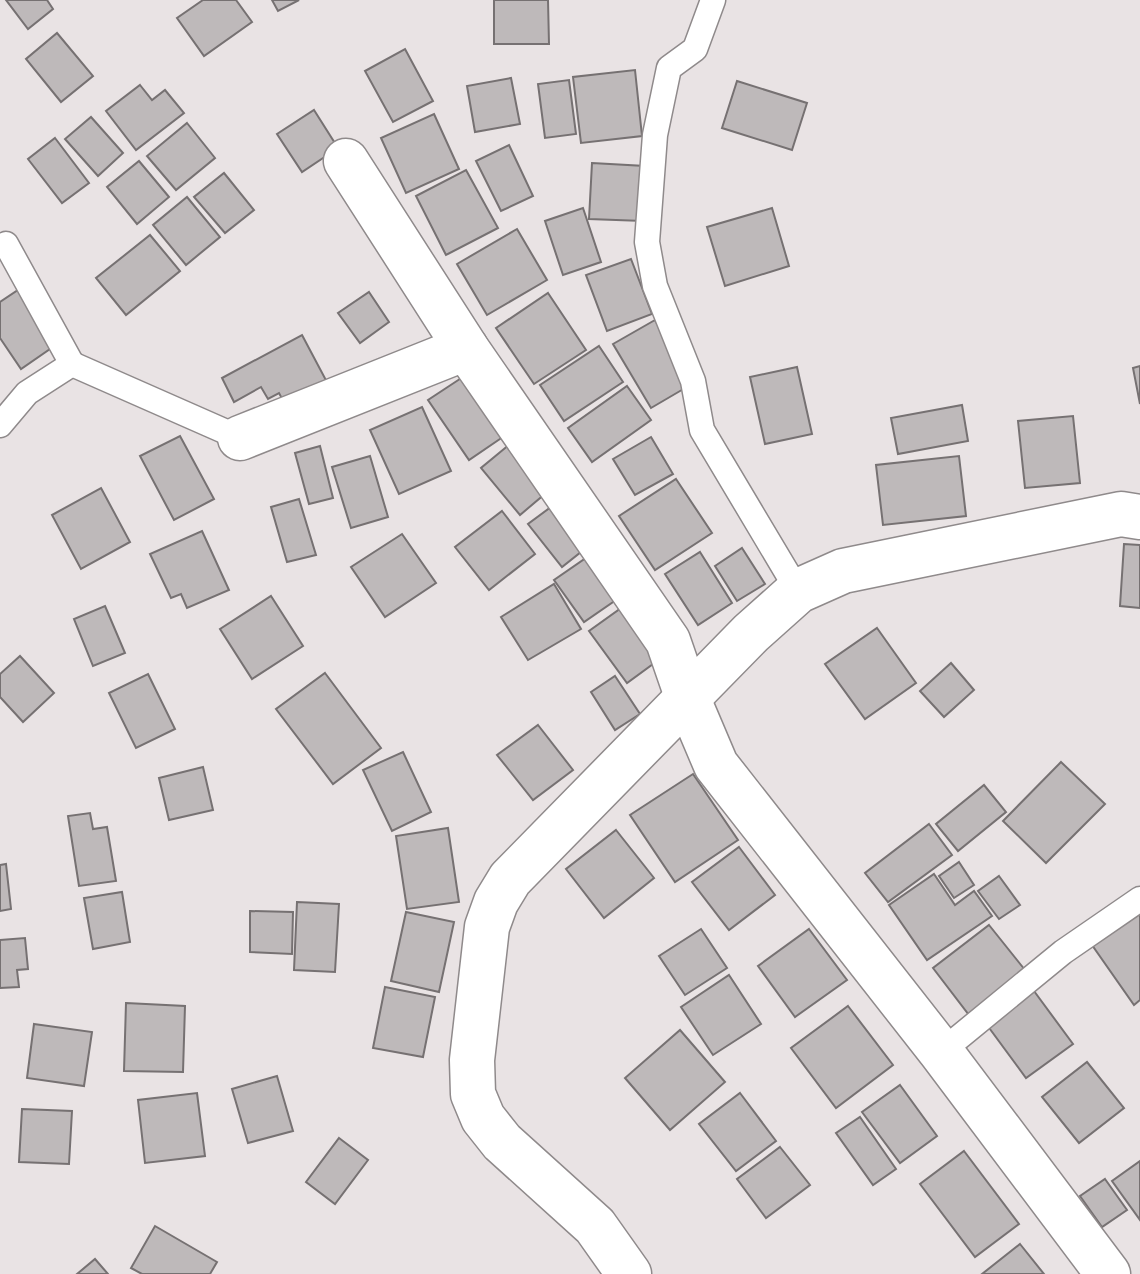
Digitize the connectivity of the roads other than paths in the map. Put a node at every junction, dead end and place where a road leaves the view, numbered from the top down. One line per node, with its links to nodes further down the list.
1 (713, 0): 9 (lane)
2 (346, 161): 4 (street)
3 (6, 244): 5 (lane)
4 (466, 348): 7 (street); 10 (street)
5 (72, 364): 6 (lane); 7 (lane)
6 (0, 425)
7 (240, 438)
8 (1140, 517): 9 (street)
9 (798, 591): 10 (street)
10 (688, 699): 12 (street); 13 (street)
11 (1140, 899): 12 (lane)
12 (941, 1052): 14 (street)
13 (629, 1274)
14 (1108, 1274)

